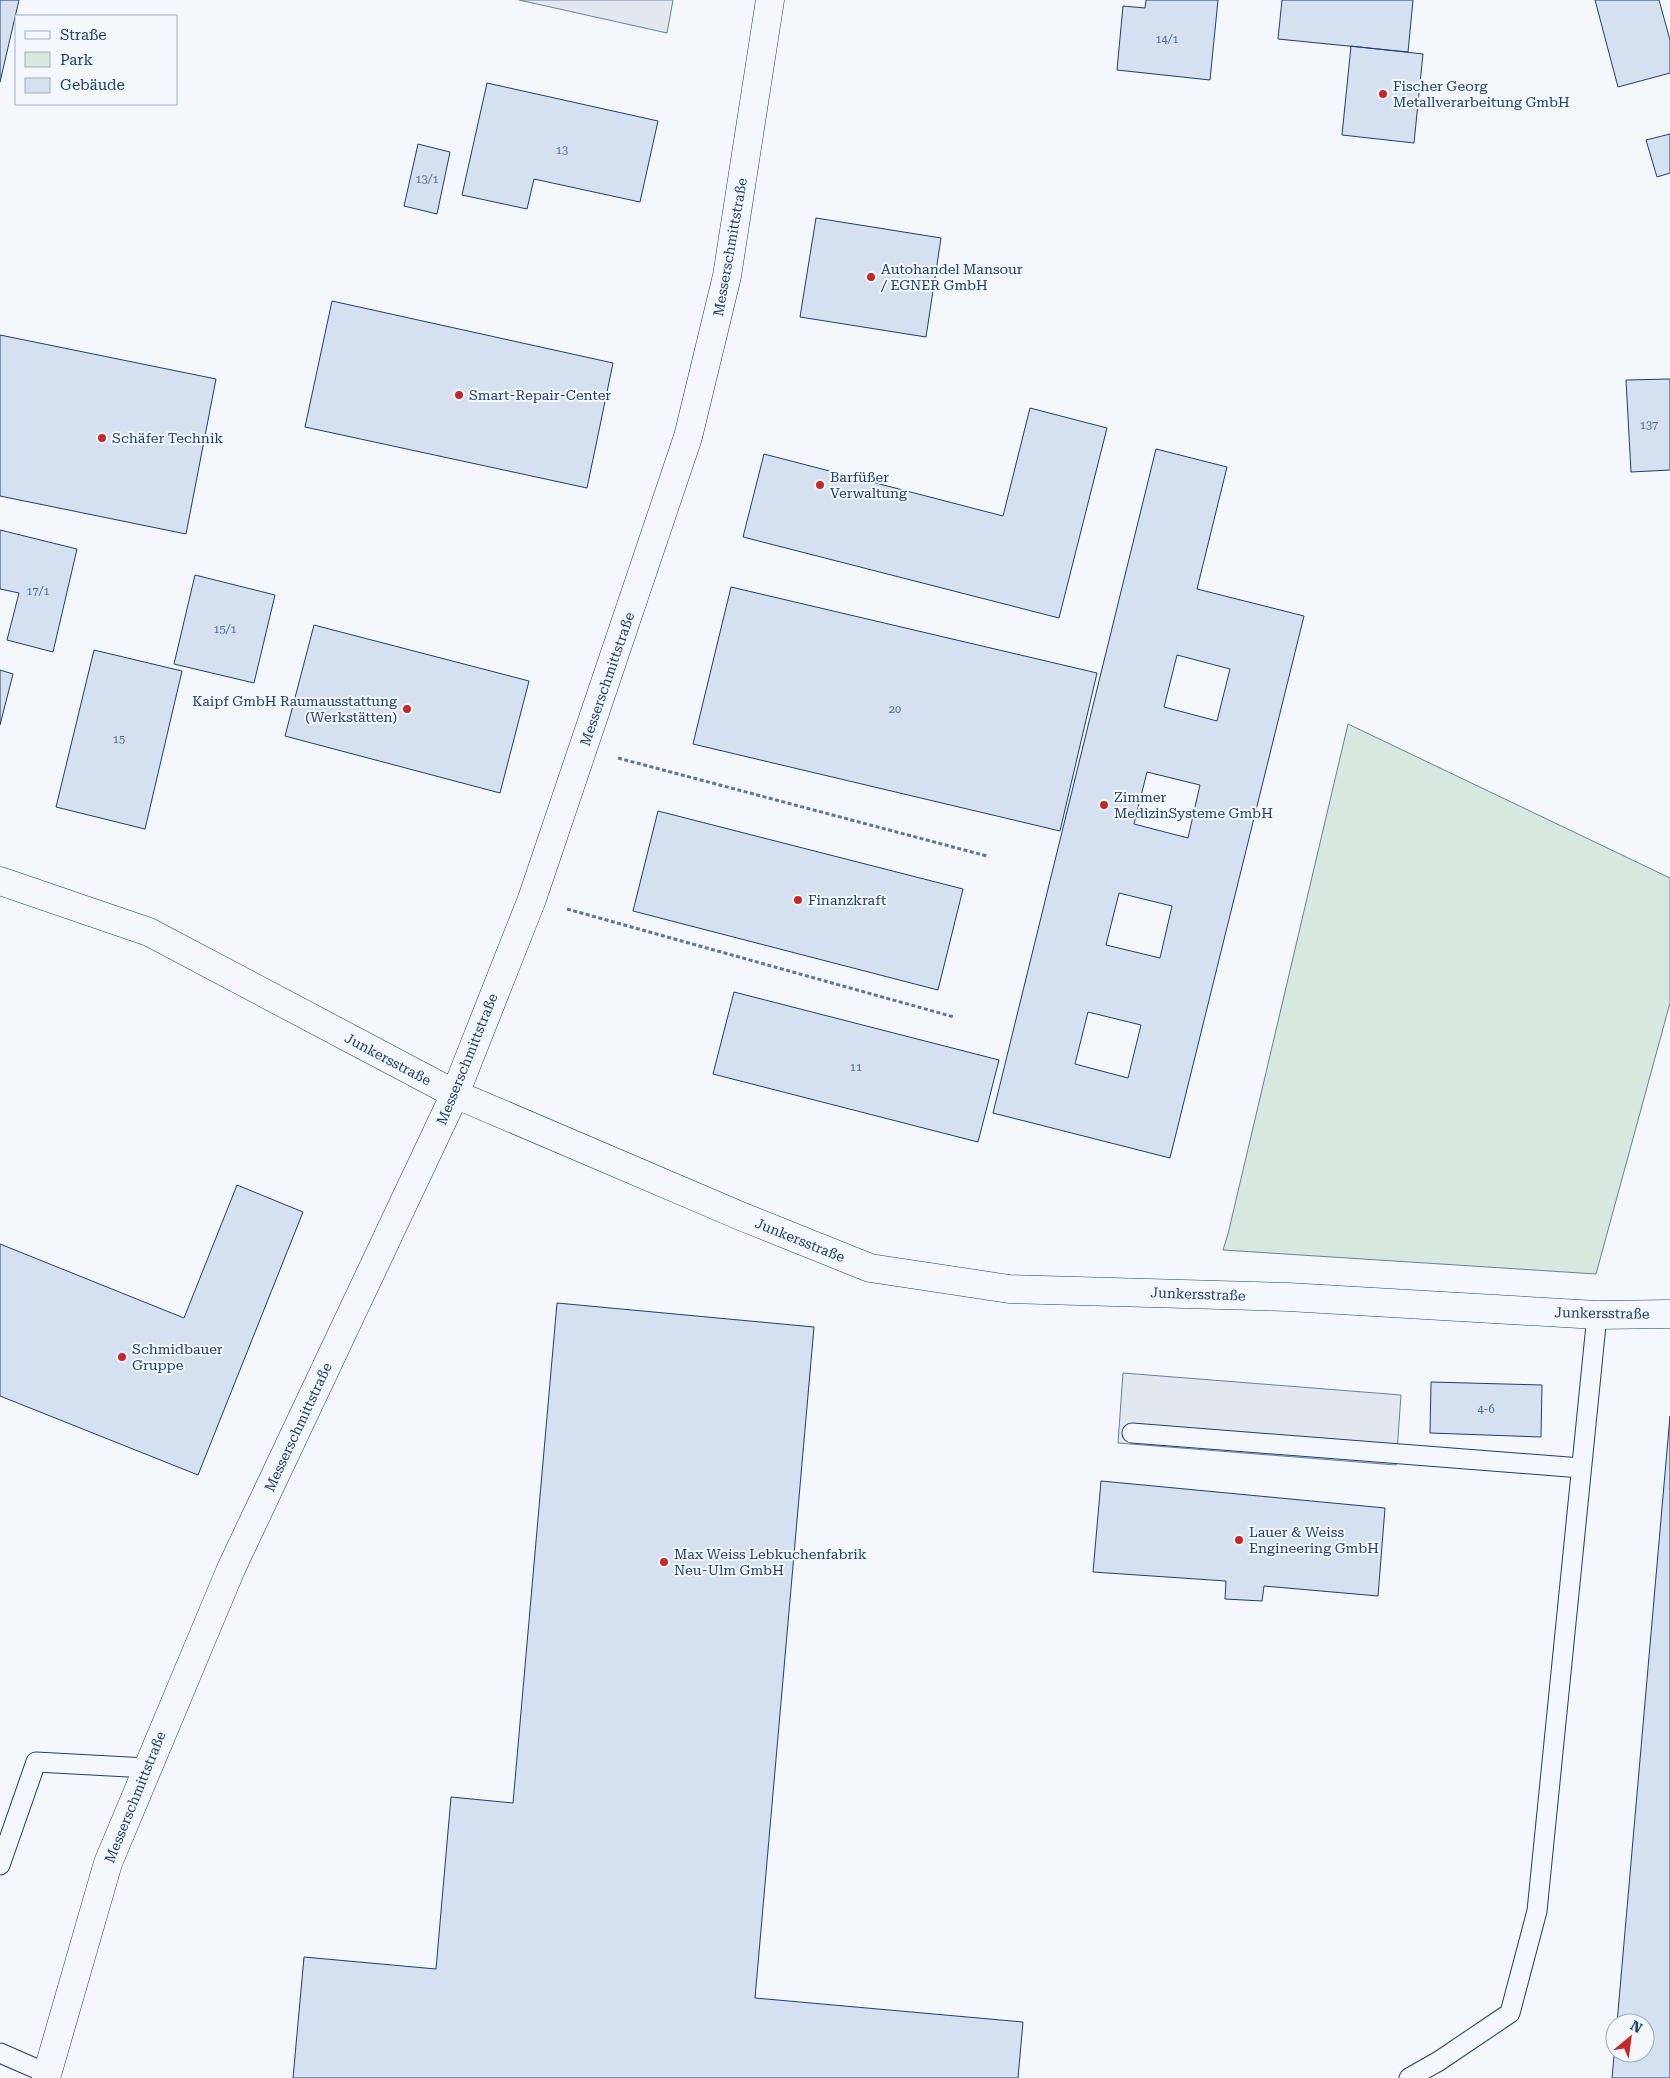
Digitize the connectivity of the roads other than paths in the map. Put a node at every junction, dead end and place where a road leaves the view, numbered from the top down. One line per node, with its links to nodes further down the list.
1 (770, 0): 3 (street, Messerschmittstraße)
2 (0, 881): 3 (street, Junkersstraße)
3 (455, 1094): 5 (street, Junkersstraße); 8 (street, Messerschmittstraße)
4 (1670, 1314): 5 (street, Junkersstraße)
5 (1597, 1315): 7 (lane)
6 (1132, 1433): 7 (lane)
7 (1581, 1468): 12 (lane)
8 (147, 1768): 9 (lane); 11 (street, Messerschmittstraße)
9 (0, 1865)
10 (0, 2052): 11 (lane)
11 (46, 2076)
12 (1409, 2078)

